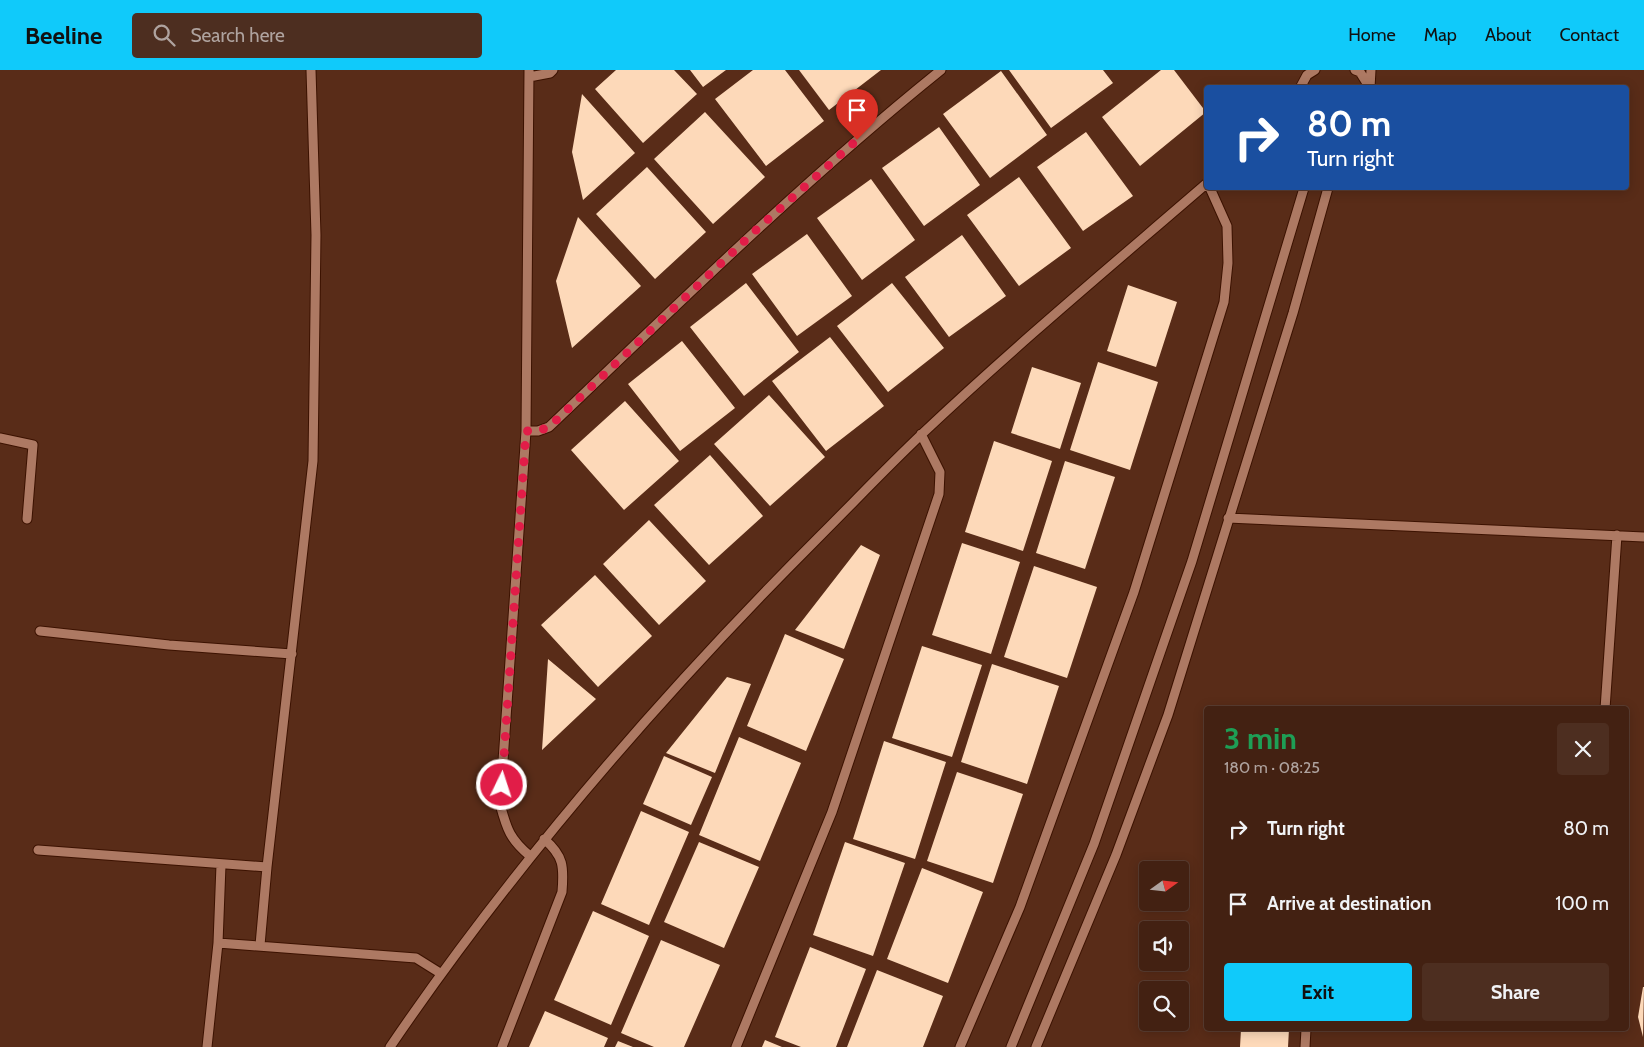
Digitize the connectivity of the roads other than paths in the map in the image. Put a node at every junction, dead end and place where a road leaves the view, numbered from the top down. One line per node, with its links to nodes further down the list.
1 (310, 70): 23 (street)
2 (554, 70): 7 (street)
3 (941, 70): 15 (street)
4 (1355, 70): 9 (street)
5 (1372, 70): 10 (street)
6 (1310, 72): 8 (street)
7 (529, 74): 15 (street)
8 (1302, 85)
9 (1368, 85)
10 (1370, 85)
11 (1204, 186): 16 (street)
12 (1211, 190): 38 (street)
13 (1303, 190): 39 (street)
14 (1327, 190): 18 (street)
15 (526, 431): 27 (street)
16 (921, 434): 25 (street); 37 (street)
17 (0, 438): 19 (street)
18 (1228, 518): 20 (street); 40 (street)
19 (27, 519)
20 (1616, 535): 21 (street); 24 (street)
21 (1644, 537)
22 (40, 630): 23 (street)
23 (292, 654): 29 (street)
24 (1605, 706)
25 (544, 839): 27 (street); 36 (street)
26 (38, 850): 28 (street)
27 (530, 856): 32 (street)
28 (221, 864): 29 (street); 30 (street)
29 (267, 867): 31 (street)
30 (218, 943): 31 (street); 34 (street)
31 (260, 945): 32 (street)
32 (440, 973): 35 (street)
33 (1306, 1031): 41 (street)
34 (207, 1047)
35 (390, 1047)
36 (502, 1047)
37 (736, 1047)
38 (960, 1047)
39 (1011, 1047)
40 (1036, 1047)
41 (1305, 1047)

